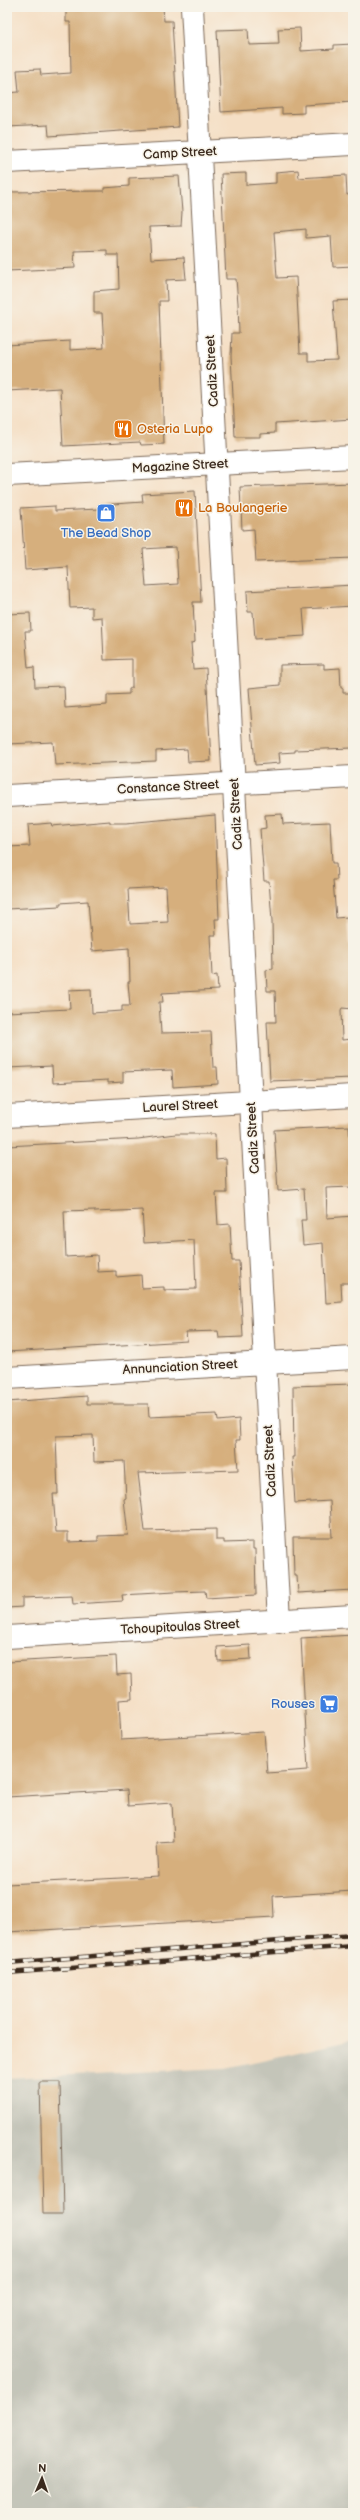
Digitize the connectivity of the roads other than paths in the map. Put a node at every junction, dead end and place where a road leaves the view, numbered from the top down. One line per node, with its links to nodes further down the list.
1 (192, 7): 3 (street, Cadiz Street)
2 (353, 144): 3 (street, Camp Street)
3 (200, 152): 4 (street, Camp Street); 6 (street, Cadiz Street)
4 (7, 162)
5 (353, 456): 6 (street, Magazine Street)
6 (217, 464): 7 (street, Magazine Street); 9 (street, Cadiz Street)
7 (7, 475)
8 (353, 777): 9 (street, Constance Street)
9 (234, 784): 10 (street, Constance Street); 12 (street, Cadiz Street)
10 (7, 796)
11 (353, 1096): 12 (street, Laurel Street)
12 (251, 1101): 13 (street, Laurel Street); 15 (street, Cadiz Street)
13 (7, 1116)
14 (353, 1358): 15 (street, Annunciation Street)
15 (265, 1362): 16 (street, Annunciation Street); 18 (street, Cadiz Street)
16 (7, 1378)
17 (353, 1616): 18 (street, Tchoupitoulas Street)
18 (279, 1621): 19 (street, Tchoupitoulas Street)
19 (7, 1637)

